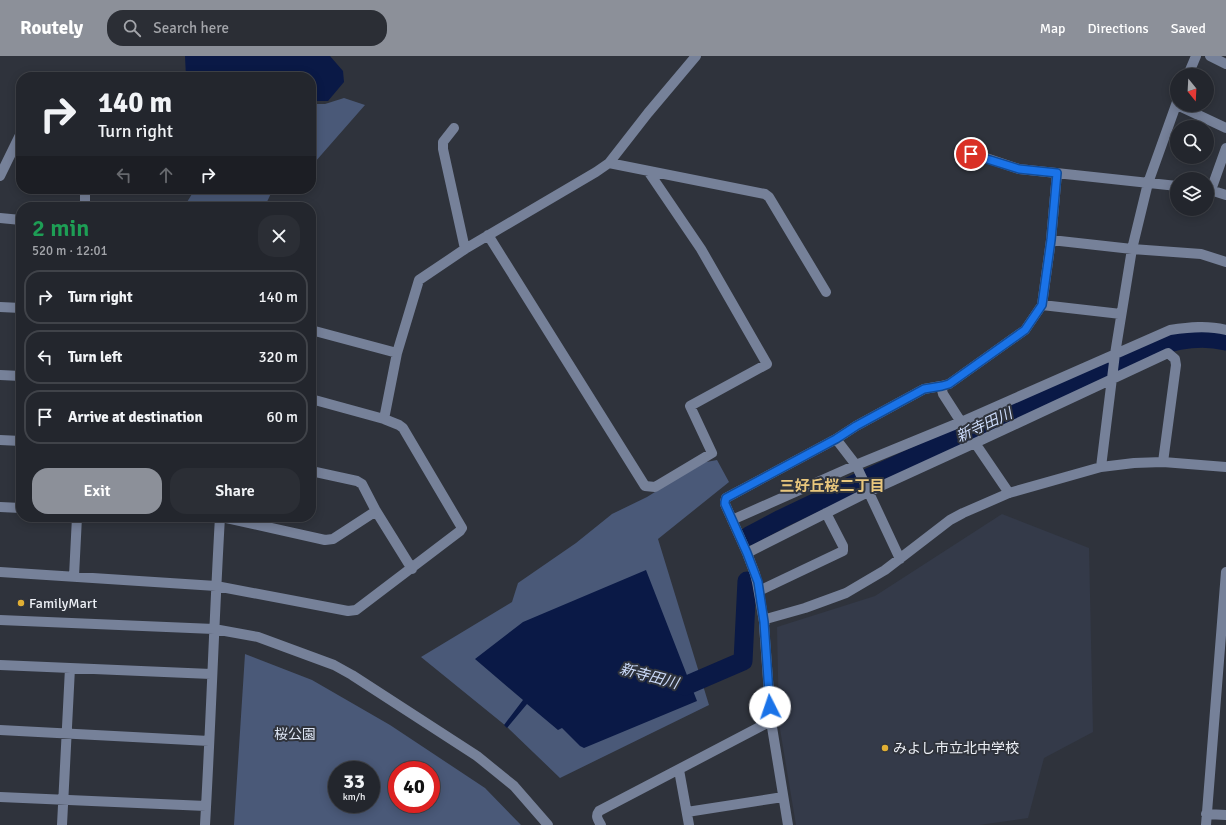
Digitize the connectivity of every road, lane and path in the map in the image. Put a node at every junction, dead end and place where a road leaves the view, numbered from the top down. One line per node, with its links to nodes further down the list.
1 (696, 56): 13 (street)
2 (1196, 56): 5 (street)
3 (1210, 56): 4 (street)
4 (1226, 64)
5 (1191, 68)
6 (1174, 112): 18 (street)
7 (1193, 112): 9 (street)
8 (454, 128): 26 (street)
9 (1226, 128)
10 (16, 143): 16 (street)
11 (964, 148): 15 (street)
12 (1226, 148): 17 (street)
13 (609, 162): 14 (street); 24 (street)
14 (648, 171): 24 (street); 29 (street)
15 (1057, 173): 18 (street); 25 (street)
16 (0, 176)
17 (1214, 178)
18 (1148, 183): 19 (street); 27 (street)
19 (1170, 185)
20 (1214, 191): 21 (street)
21 (1226, 195)
22 (0, 218): 23 (street)
23 (16, 220)
24 (488, 235): 26 (street)
25 (1051, 240): 27 (street); 30 (street)
26 (465, 249): 36 (street)
27 (1132, 249): 28 (street); 33 (street)
28 (1226, 262)
29 (826, 292)
30 (1042, 305): 33 (street); 41 (street)
31 (0, 307): 32 (street)
32 (16, 308)
33 (1121, 314): 37 (street)
34 (1226, 330): 37 (street)
35 (316, 331): 36 (street)
36 (397, 352): 43 (street)
37 (1115, 354): 40 (street); 44 (street)
38 (0, 375): 39 (street)
39 (16, 376)
40 (1112, 378): 48 (street); 49 (street); 51 (street)
41 (942, 386): 44 (street); 45 (street)
42 (316, 400): 43 (street)
43 (384, 419): 66 (street)
44 (960, 422): 50 (street)
45 (836, 439): 50 (street); 60 (street)
46 (0, 440): 47 (street)
47 (16, 441)
48 (975, 443): 54 (street); 55 (street)
49 (1163, 462): 51 (street); 52 (street)
50 (856, 465): 54 (street); 60 (street)
51 (1101, 467): 55 (street)
52 (1226, 467)
53 (316, 472): 58 (street)
54 (868, 492): 59 (street); 65 (street)
55 (1009, 493): 65 (street)
56 (0, 507): 57 (street)
57 (16, 508)
58 (376, 511): 63 (street); 66 (street)
59 (826, 513): 64 (street); 71 (street)
60 (732, 520): 64 (street)
61 (77, 522): 69 (street)
62 (221, 522): 70 (street)
63 (244, 522)
64 (747, 553): 71 (street)
65 (900, 558): 73 (street)
66 (412, 569): 70 (street)
67 (0, 572): 69 (street)
68 (1226, 572): 75 (street)
69 (74, 576): 70 (street)
70 (216, 586): 74 (street)
71 (759, 591): 73 (street)
72 (0, 620): 74 (street)
73 (764, 622): 79 (street)
74 (214, 629): 78 (street); 93 (street)
75 (1223, 645): 89 (street)
76 (0, 665): 77 (street)
77 (70, 668): 78 (street); 81 (street)
78 (211, 674): 82 (street)
79 (771, 721): 83 (street); 85 (street)
80 (0, 730): 81 (street)
81 (65, 733): 82 (street); 86 (street)
82 (210, 741): 87 (street)
83 (679, 770): 88 (street); 94 (street)
84 (0, 797): 86 (street)
85 (784, 797): 88 (street); 96 (street)
86 (63, 800): 87 (street); 91 (street)
87 (206, 806): 92 (street)
88 (687, 812): 95 (street)
89 (1206, 814): 90 (street); 97 (street)
90 (1226, 815)
91 (62, 825)
92 (205, 825)
93 (548, 825)
94 (601, 825)
95 (688, 825)
96 (788, 825)
97 (1206, 825)

